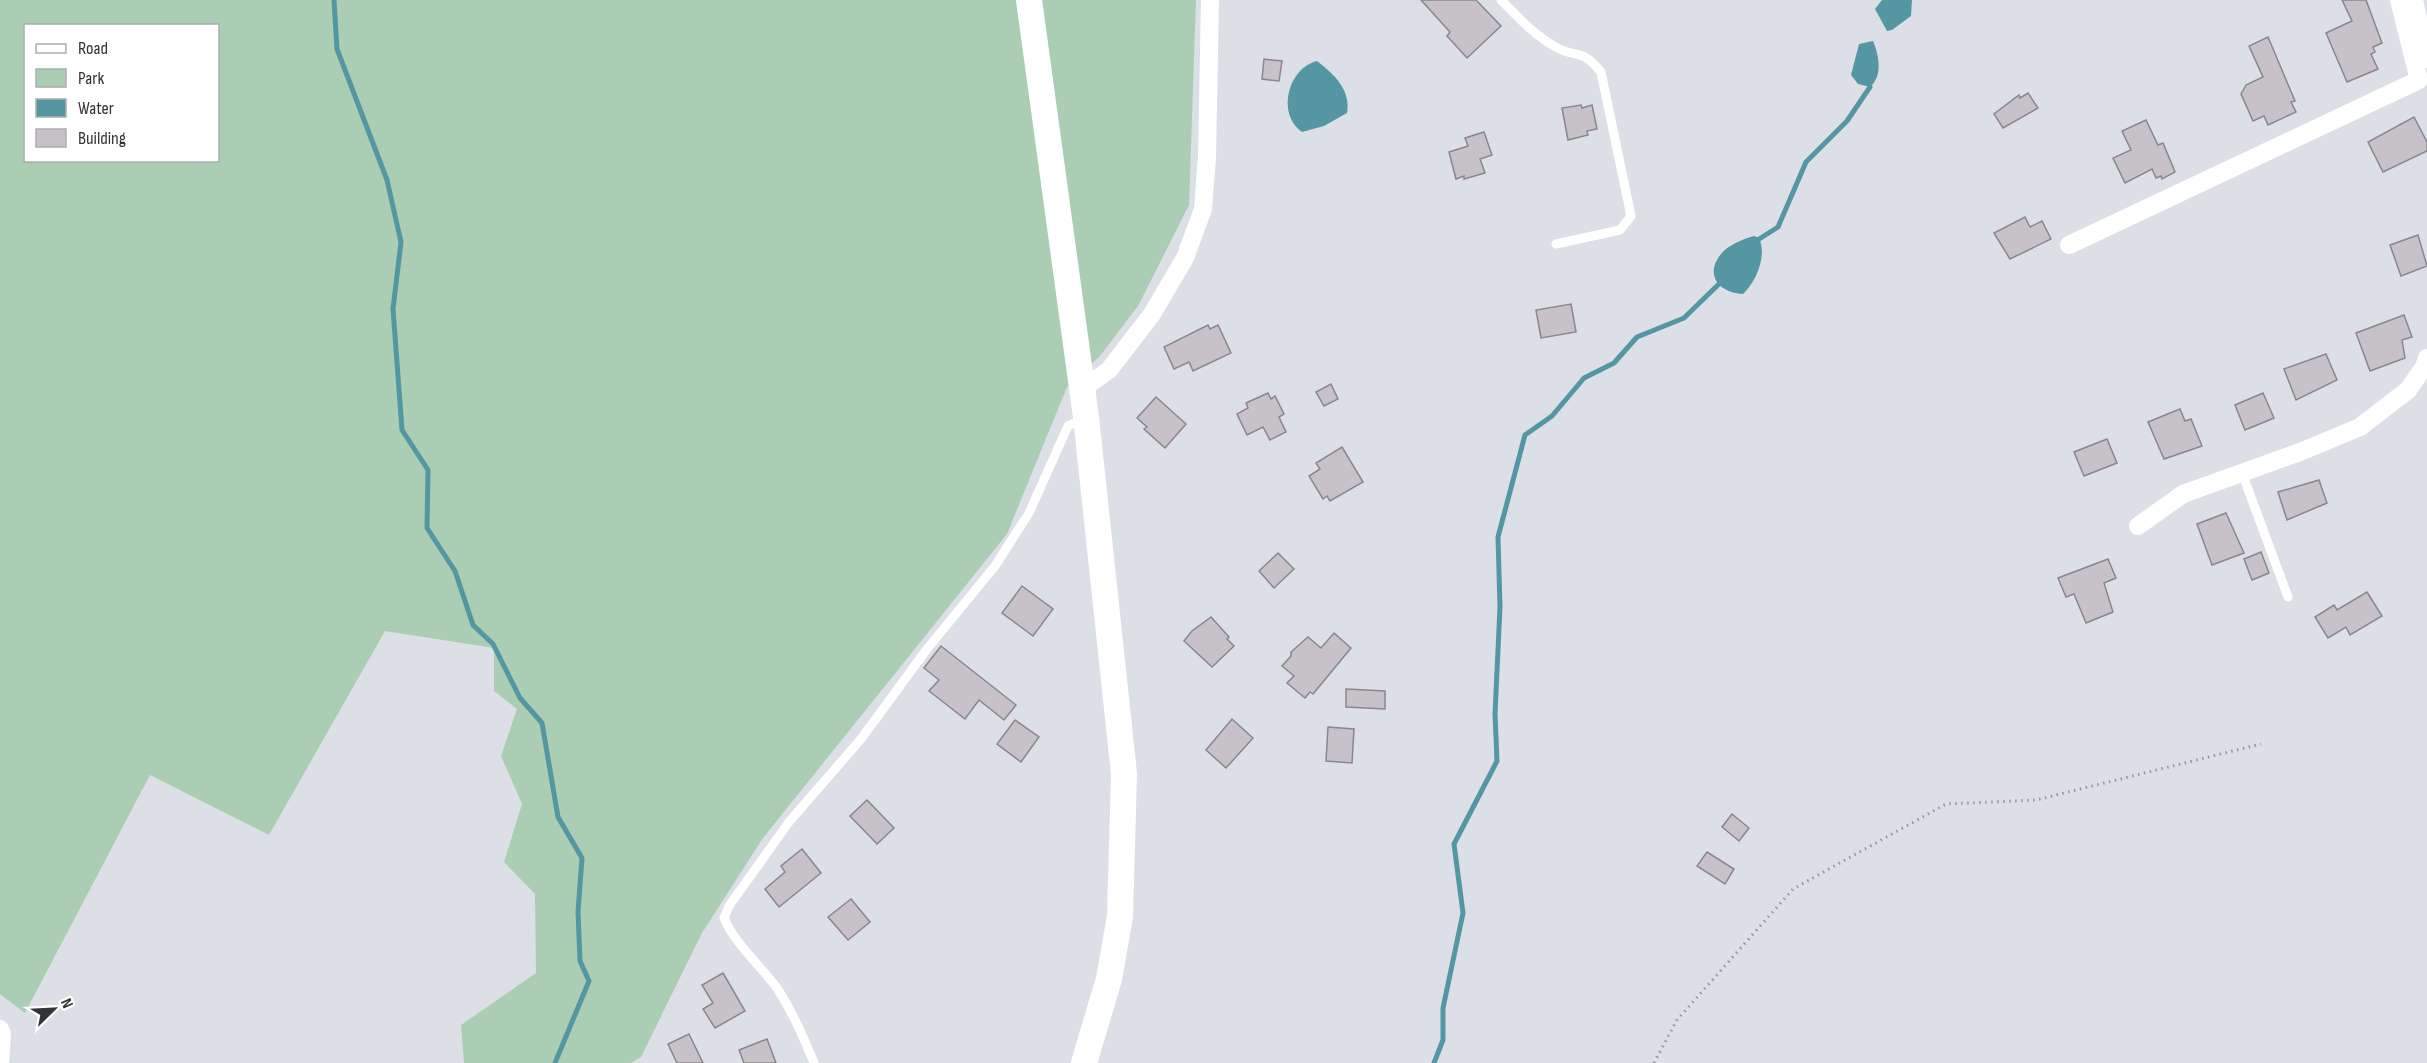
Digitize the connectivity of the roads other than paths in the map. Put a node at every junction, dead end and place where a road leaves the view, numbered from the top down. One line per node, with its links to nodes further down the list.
1 (1029, 0): 10 (street)
2 (1210, 0): 10 (street)
3 (1501, 0): 7 (lane)
4 (2399, 0): 8 (street)
5 (2414, 0): 6 (street)
6 (2427, 58)
7 (1556, 244)
8 (2069, 245)
9 (2427, 358): 12 (street)
10 (1082, 389): 11 (street)
11 (1086, 417): 17 (lane); 18 (street)
12 (2242, 473): 13 (street); 14 (lane)
13 (2138, 526)
14 (2288, 597)
15 (0, 1029): 16 (street)
16 (0, 1063)
17 (814, 1063)
18 (1084, 1063)

